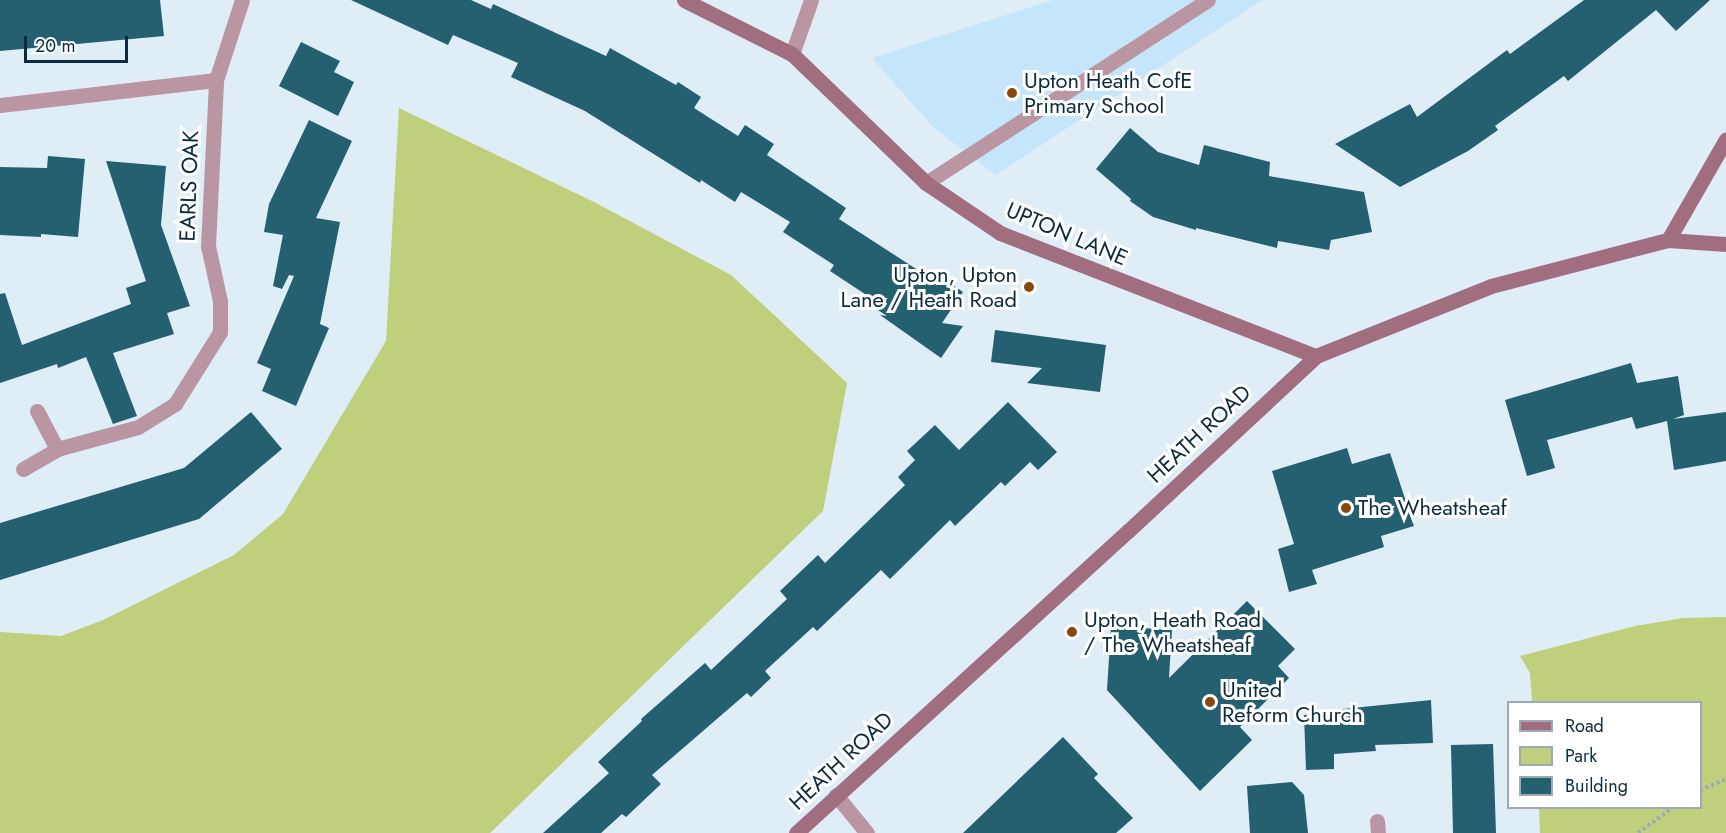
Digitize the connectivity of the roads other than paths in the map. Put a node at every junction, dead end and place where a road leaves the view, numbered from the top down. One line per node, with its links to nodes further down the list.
1 (242, 0): 6 (street, EARLS OAK)
2 (684, 0): 5 (street, UPTON LANE)
3 (811, 0): 5 (street)
4 (1208, 0): 9 (street)
5 (792, 54): 9 (street, UPTON LANE)
6 (216, 80): 7 (street); 14 (street, EARLS OAK)
7 (0, 105)
8 (1726, 140): 10 (street)
9 (926, 183): 12 (street, UPTON LANE)
10 (1668, 240): 11 (street, HEATH ROAD); 12 (street, HEATH ROAD)
11 (1726, 244)
12 (1316, 356): 16 (street, HEATH ROAD)
13 (37, 411): 14 (street)
14 (57, 449): 15 (street, EARLS OAK)
15 (22, 469)
16 (836, 795): 17 (street, HEATH ROAD); 18 (street)
17 (796, 833)
18 (867, 833)

